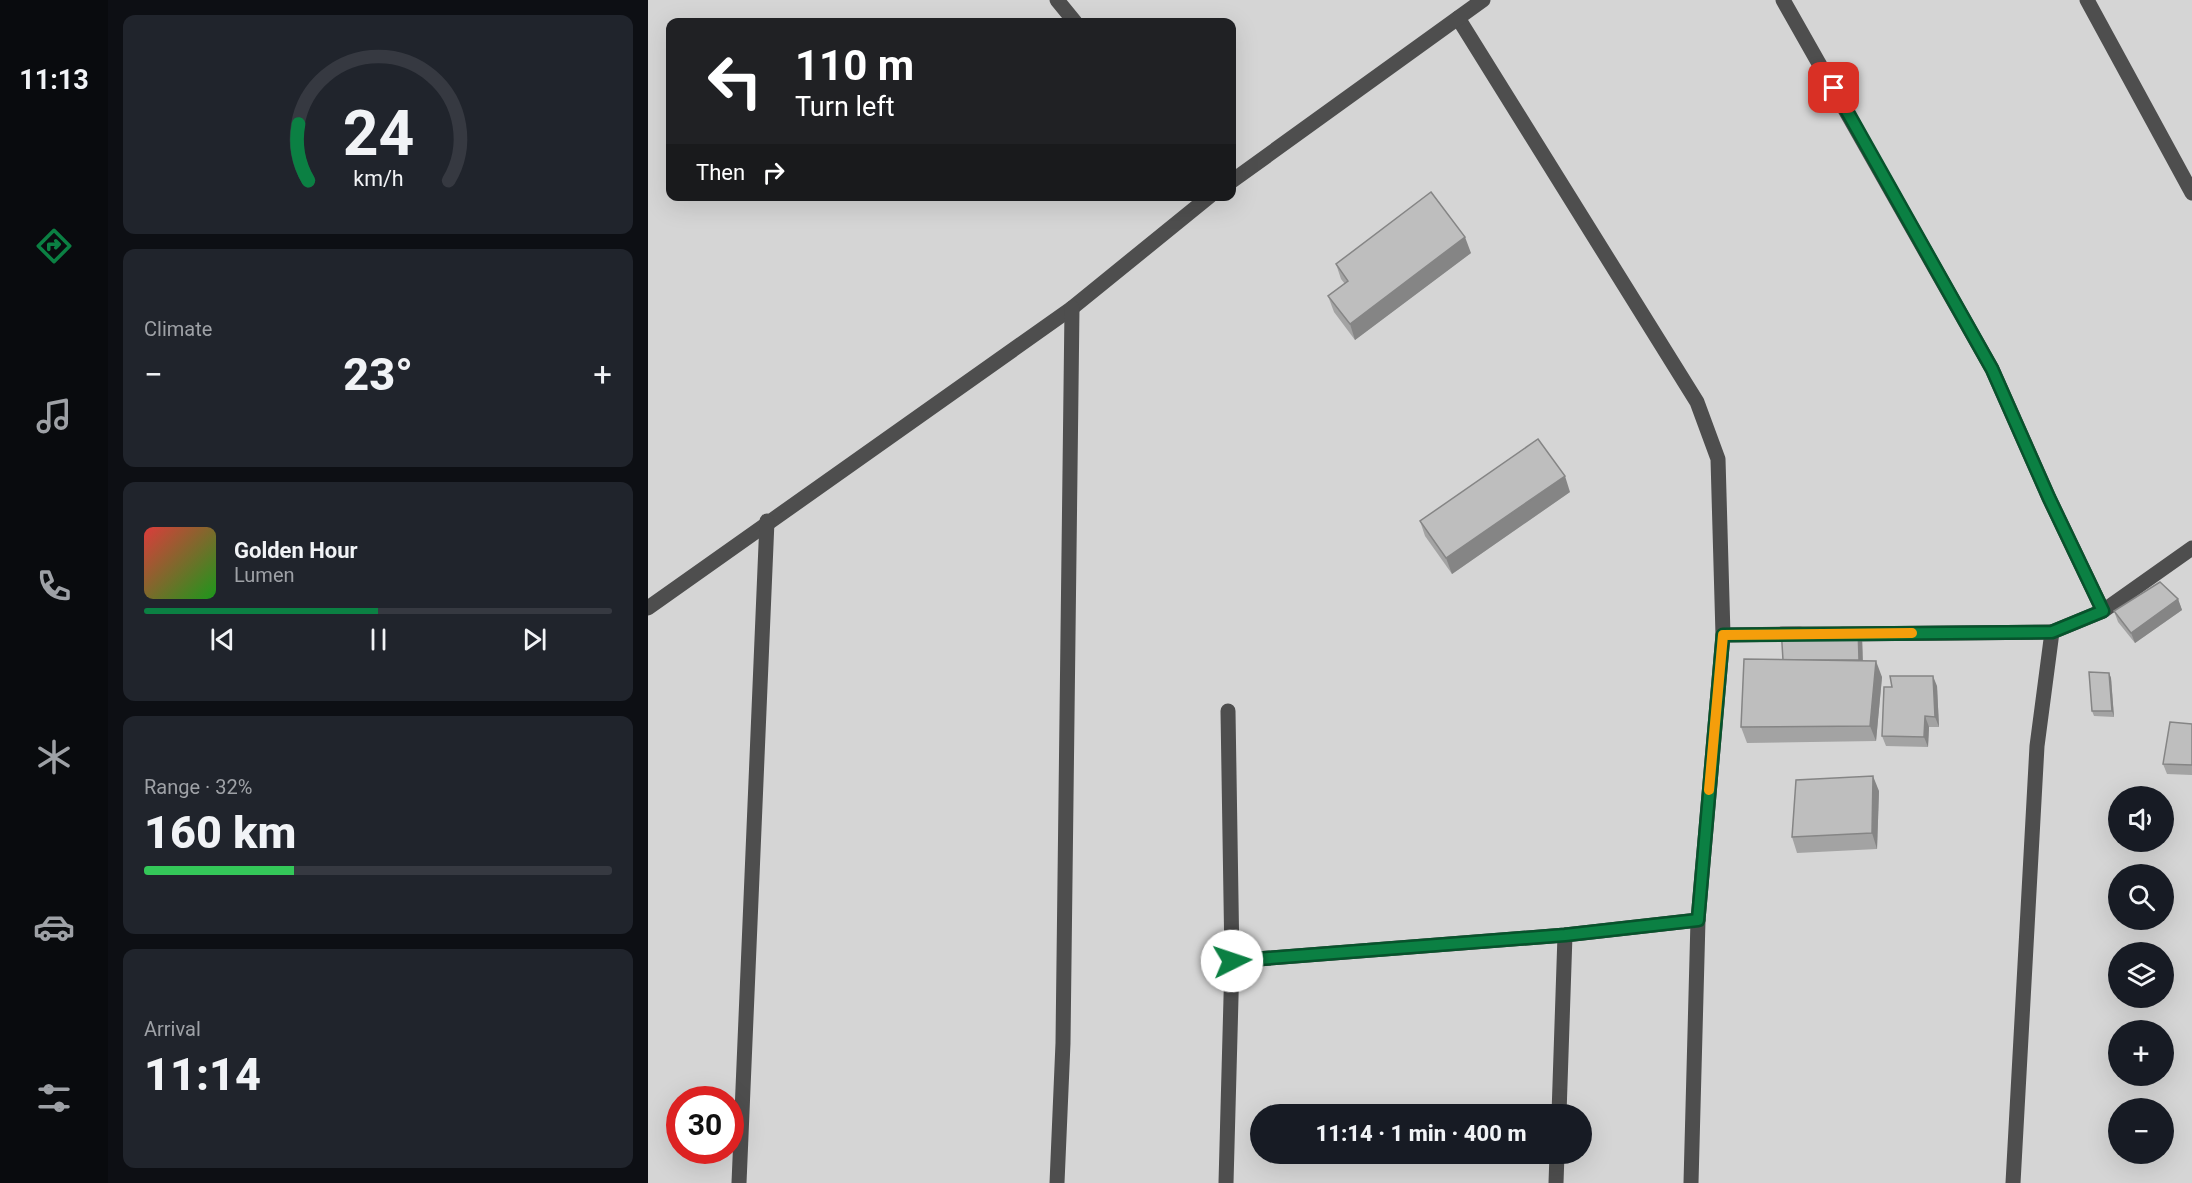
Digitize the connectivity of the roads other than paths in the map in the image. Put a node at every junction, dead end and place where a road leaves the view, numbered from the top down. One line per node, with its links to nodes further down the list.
1 (1057, 0): 5 (street)
2 (1483, 0): 6 (street)
3 (1783, 0): 14 (street)
4 (2087, 0): 8 (street)
5 (1072, 18)
6 (1458, 18): 7 (street); 16 (street)
7 (1236, 178)
8 (2192, 193)
9 (1200, 201): 10 (street)
10 (1072, 308): 11 (street); 24 (street)
11 (767, 521): 13 (street); 23 (street)
12 (2192, 548): 14 (street)
13 (648, 608)
14 (2103, 611): 15 (street)
15 (2052, 632): 16 (street); 28 (street)
16 (1723, 635): 18 (street)
17 (1228, 711): 20 (street)
18 (1698, 920): 19 (street); 27 (street)
19 (1565, 935): 20 (street); 21 (street)
20 (1232, 961): 25 (street)
21 (1559, 1104)
22 (1557, 1164): 26 (street)
23 (739, 1183)
24 (1057, 1183)
25 (1226, 1183)
26 (1556, 1183)
27 (1691, 1183)
28 (2013, 1183)

